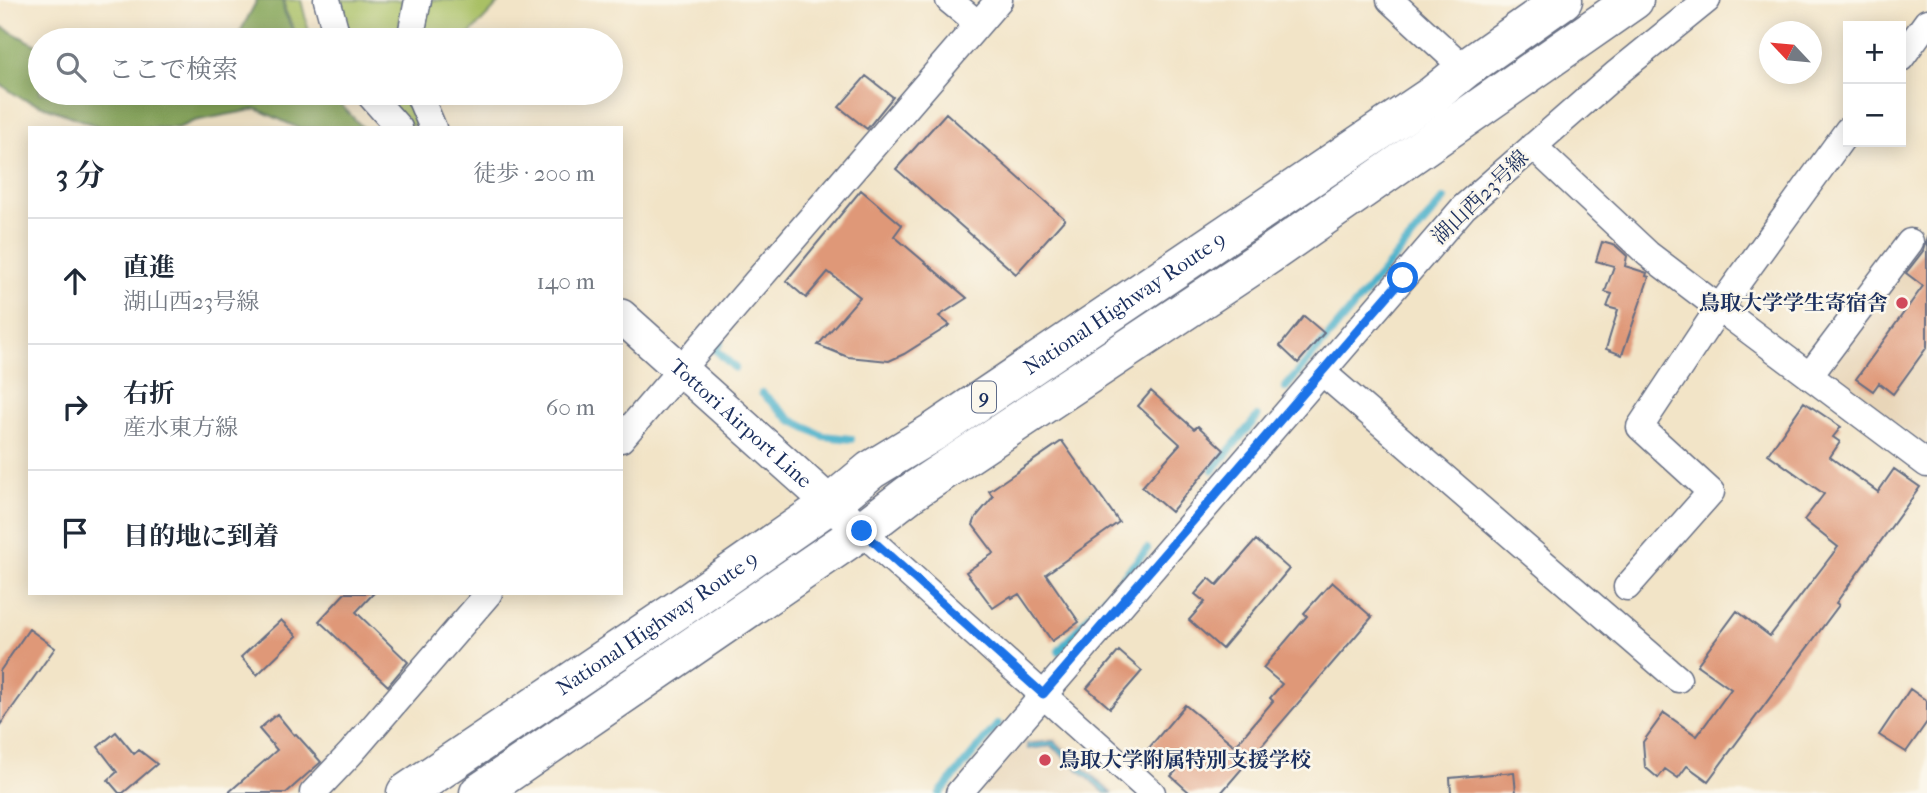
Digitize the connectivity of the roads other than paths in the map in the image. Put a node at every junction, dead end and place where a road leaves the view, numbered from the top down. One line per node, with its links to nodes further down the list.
1 (327, 0): 11 (street)
2 (418, 0): 12 (street)
3 (950, 0): 10 (street)
4 (999, 0): 10 (street)
5 (1391, 0): 14 (street)
6 (1563, 0): 14 (highway, National Highway Route 9 / 9)
7 (1634, 0): 30 (highway, National Highway Route 9 / 9)
8 (1707, 0): 20 (street, 湖山西23号線)
9 (1927, 22): 13 (street)
10 (978, 24): 24 (street)
11 (335, 28)
12 (412, 28)
13 (1906, 51)
14 (1465, 69): 29 (highway, National Highway Route 9 / 9)
15 (379, 105): 17 (street)
16 (423, 105): 18 (street)
17 (398, 126)
18 (432, 126)
19 (1843, 138): 22 (street)
20 (1533, 146): 22 (street, 湖山西23号線); 25 (street, 湖山西23号線)
21 (1910, 242): 26 (street)
22 (1720, 308): 26 (street, 湖山西23号線); 31 (street)
23 (623, 319): 24 (main road, Tottori Airport Line)
24 (682, 369): 27 (street); 29 (main road, Tottori Airport Line)
25 (1322, 372): 33 (street); 34 (street, 湖山西23号線)
26 (1810, 375): 28 (street, 湖山西23号線)
27 (623, 437)
28 (1927, 464)
29 (830, 504): 30 (main road, Tottori Airport Line); 36 (highway, National Highway Route 9 / 9)
30 (862, 531): 34 (street); 37 (highway, National Highway Route 9 / 9)
31 (1627, 587)
32 (487, 595): 35 (street)
33 (1678, 679)
34 (1043, 694): 38 (street, 湖山西23号線); 39 (street)
35 (313, 793)
36 (406, 793)
37 (479, 793)
38 (959, 793)
39 (1152, 793)

